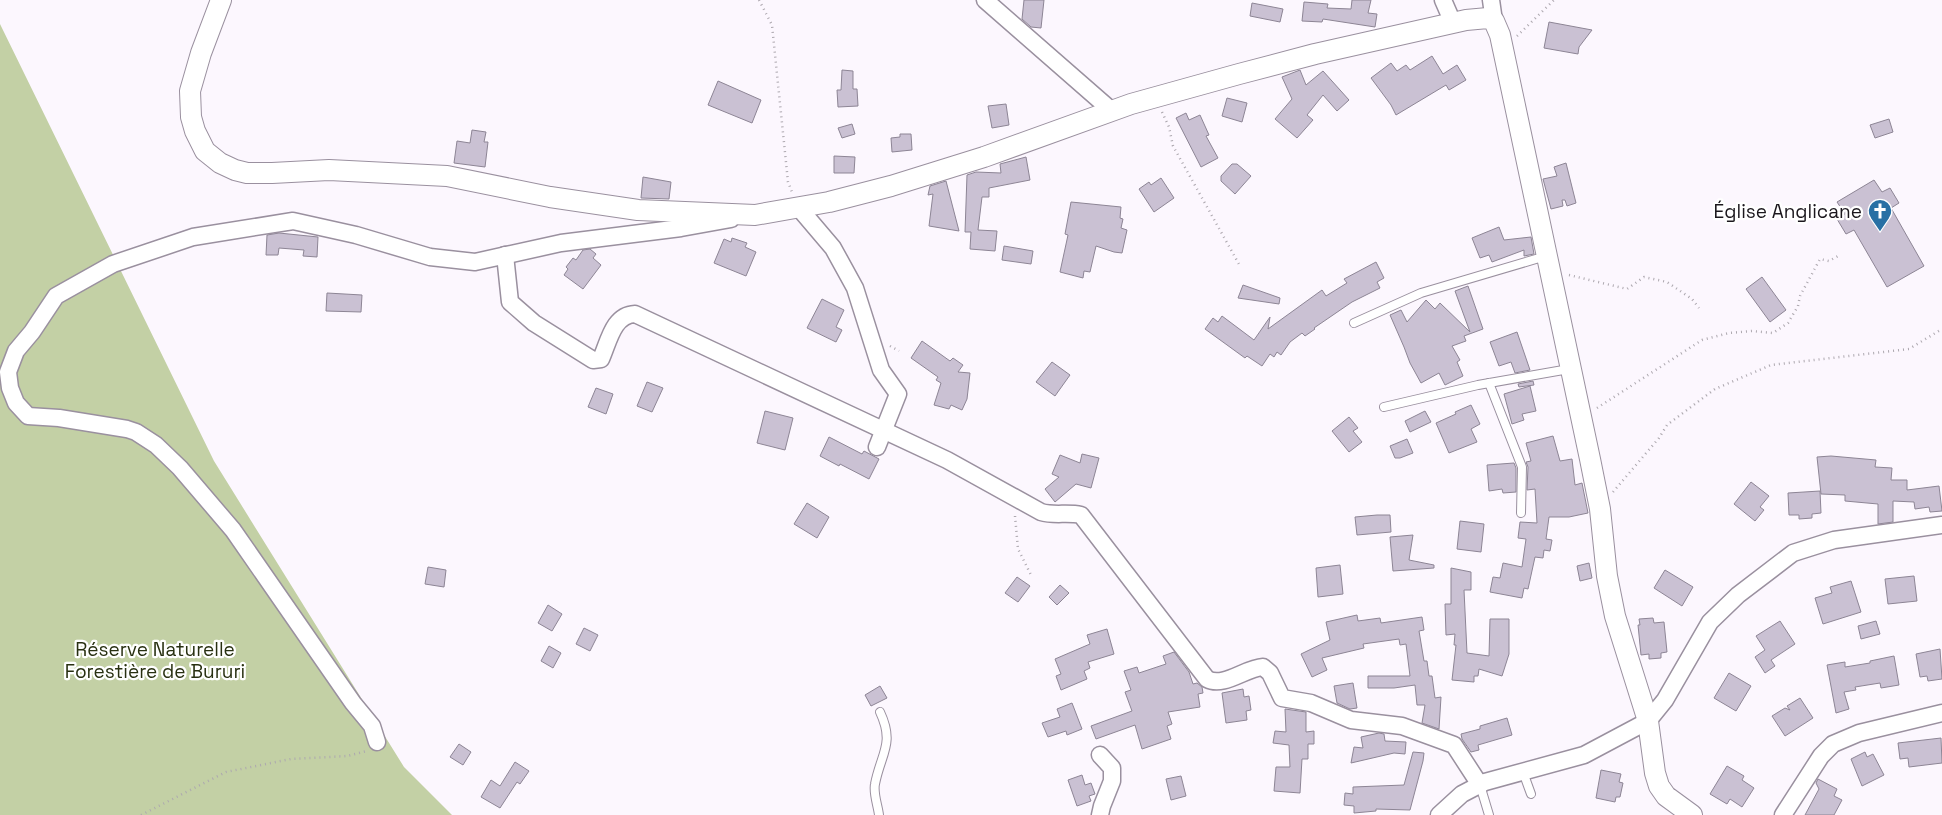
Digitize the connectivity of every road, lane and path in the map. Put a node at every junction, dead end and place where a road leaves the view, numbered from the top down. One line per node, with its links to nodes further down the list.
1 (221, 0): 13 (street)
2 (759, 0): 12 (path)
3 (985, 0): 11 (street)
4 (1442, 0): 8 (street)
5 (1490, 0): 7 (street)
6 (1554, 0): 9 (path)
7 (1494, 21): 8 (street); 9 (street)
8 (1453, 23): 10 (street)
9 (1502, 43): 16 (street)
10 (1154, 97): 11 (street); 17 (path)
11 (1112, 111): 12 (street)
12 (799, 208): 13 (street); 25 (street)
13 (756, 215): 14 (street)
14 (505, 256): 25 (street); 35 (street)
15 (1838, 256): 24 (path)
16 (1549, 263): 18 (path); 19 (lane); 21 (street)
17 (1240, 266)
18 (1700, 308)
19 (1354, 323)
20 (1942, 329): 28 (path)
21 (1571, 369): 22 (lane); 24 (street)
22 (1489, 383): 23 (lane); 29 (lane)
23 (1384, 407)
24 (1581, 418): 28 (street)
25 (884, 430): 26 (street); 27 (street)
26 (877, 447)
27 (1013, 497): 31 (path); 38 (street)
28 (1600, 509): 34 (street)
29 (1521, 513)
30 (1942, 525): 34 (street)
31 (1032, 577)
32 (880, 712): 41 (lane)
33 (1942, 713): 46 (street)
34 (1648, 721): 37 (street); 45 (street)
35 (377, 742): 40 (path)
36 (1100, 755): 42 (street)
37 (1523, 772): 38 (street); 39 (lane)
38 (1480, 785): 43 (street); 44 (lane)
39 (1531, 794)
40 (140, 815)
41 (879, 815)
42 (1100, 815)
43 (1439, 815)
44 (1489, 815)
45 (1692, 815)
46 (1783, 815)

